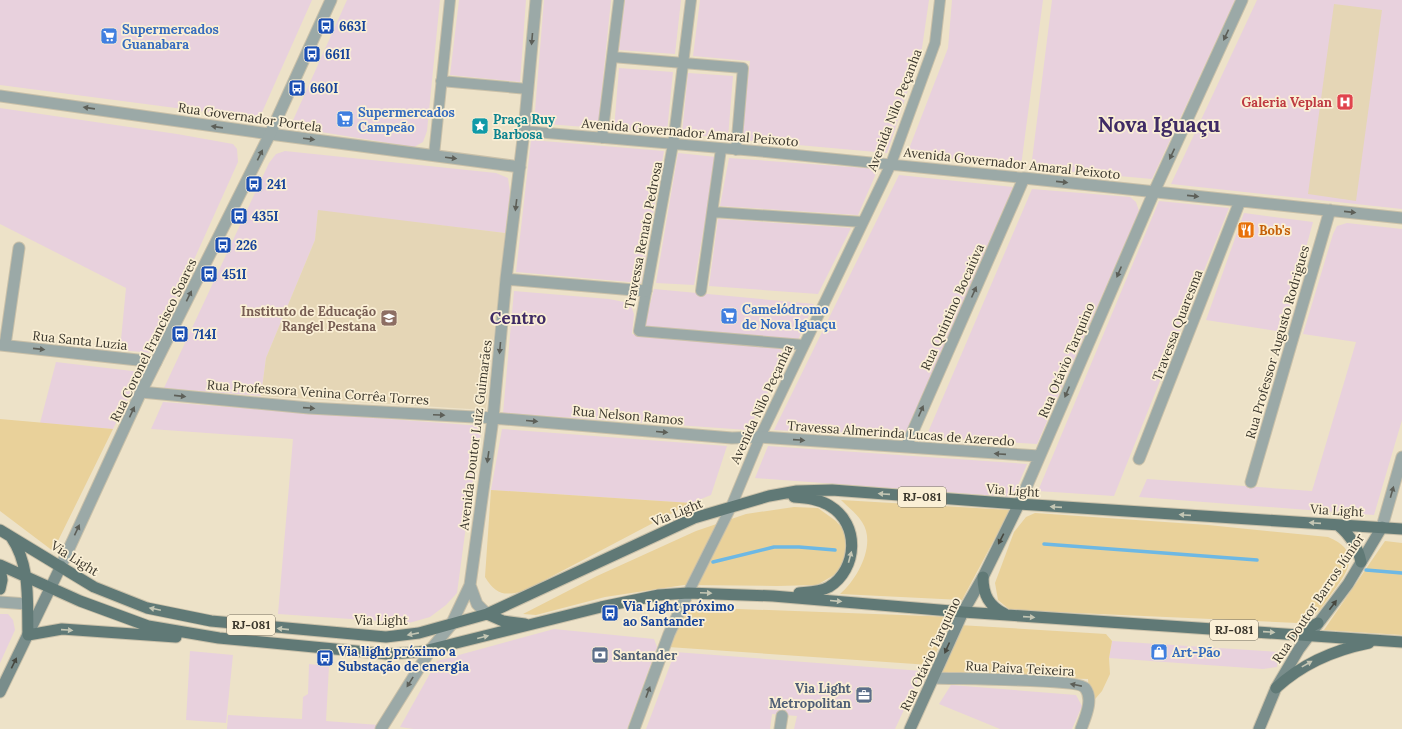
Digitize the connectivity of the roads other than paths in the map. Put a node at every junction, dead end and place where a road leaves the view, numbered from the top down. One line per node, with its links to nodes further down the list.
1 (331, 0): 14 (street, Rua Coronel Francisco Soares)
2 (450, 0): 10 (street)
3 (536, 0): 11 (street, Avenida Doutor Luiz Guimarães, one-way to 11)
4 (619, 0): 8 (street)
5 (691, 0): 9 (street, Travessa Renato Pedrosa)
6 (940, 0): 20 (street, Avenida Nilo Peçanha)
7 (1242, 0): 23 (street, Rua Otávio Tarquino, one-way to 23)
8 (612, 57): 9 (street); 15 (street)
9 (683, 63): 16 (street, Travessa Renato Pedrosa); 18 (street)
10 (441, 80): 11 (street); 19 (street)
11 (528, 89): 13 (street, Avenida Doutor Luiz Guimarães)
12 (0, 96): 14 (street, Rua Governador Portela, one-way to 12)
13 (524, 131): 15 (street, Avenida Governador Amaral Peixoto); 21 (street, Avenida Doutor Luiz Guimarães)
14 (270, 134): 19 (street, Rua Governador Portela, one-way to 19); 35 (street, Rua Coronel Francisco Soares, one-way to 14)
15 (602, 138): 16 (street, Avenida Governador Amaral Peixoto)
16 (673, 144): 17 (street, Avenida Governador Amaral Peixoto); 31 (street, Travessa Renato Pedrosa)
17 (721, 149): 18 (street, Avenida Governador Amaral Peixoto); 26 (street)
18 (736, 150): 20 (street, Avenida Governador Amaral Peixoto)
19 (434, 155): 21 (street, Rua Governador Portela, one-way to 21)
20 (891, 164): 22 (street, Avenida Governador Amaral Peixoto); 28 (street, Avenida Nilo Peçanha)
21 (520, 166): 30 (street, Avenida Doutor Luiz Guimarães, one-way to 30)
22 (1024, 178): 23 (street, Avenida Governador Amaral Peixoto, one-way to 23); 39 (street, Rua Quintino Bocaiúva, one-way to 22)
23 (1154, 192): 24 (street, Avenida Governador Amaral Peixoto, one-way to 24); 40 (street, Rua Otávio Tarquino, one-way to 40)
24 (1240, 201): 25 (street, Avenida Governador Amaral Peixoto); 42 (street, Travessa Quaresma)
25 (1330, 210): 27 (street, Avenida Governador Amaral Peixoto, one-way to 27); 43 (street, Rua Professor Augusto Rodrigues)
26 (713, 212): 28 (street); 32 (street)
27 (1402, 218)
28 (863, 222): 34 (street, Avenida Nilo Peçanha)
29 (19, 248): 33 (street)
30 (506, 279): 31 (street); 37 (street, Avenida Doutor Luiz Guimarães, one-way to 37)
31 (646, 291): 34 (street, Travessa Renato Pedrosa)
32 (700, 291)
33 (2, 345): 35 (street, Rua Santa Luzia, one-way to 35)
34 (804, 345): 38 (street, Avenida Nilo Peçanha)
35 (156, 362): 36 (street, Rua Coronel Francisco Soares)
36 (141, 392): 37 (street, Rua Professora Venina Corrêa Torres, one-way to 37); 53 (street, Rua Coronel Francisco Soares, one-way to 36)
37 (493, 418): 38 (street, Rua Nelson Ramos, one-way to 38); 56 (street, Avenida Doutor Luiz Guimarães, one-way to 56)
38 (760, 437): 39 (street, Travessa Almerinda Lucas de Azeredo, one-way to 39); 46 (street, Avenida Nilo Peçanha)
39 (906, 447): 40 (street, Travessa Almerinda Lucas de Azeredo, one-way to 39)
40 (1039, 456): 45 (street, Rua Otávio Tarquino)
41 (1402, 457): 48 (street, Rua Doutor Barros Júnior, one-way to 41)
42 (1139, 459)
43 (1251, 482)
44 (769, 496): 45 (main road, Via Light / RJ-081, one-way to 44); 46 (main road, Via Light / RJ-081); 60 (main road, one-way to 44)
45 (1019, 504): 47 (main road, Via Light / RJ-081, one-way to 45); 55 (main road, Rua Otávio Tarquino, one-way to 55)
46 (731, 507): 59 (street, Avenida Nilo Peçanha); 64 (main road, Via Light / RJ-081)
47 (1338, 525): 48 (main road, Via Light / RJ-081); 51 (main road)
48 (1382, 527): 49 (main road, Via Light / RJ-081); 51 (main road, Rua Doutor Barros Júnior)
49 (1402, 529)
50 (5, 533): 53 (main road, Via Light / RJ-081); 54 (main road)
51 (1361, 562): 66 (main road, Rua Doutor Barros Júnior, one-way to 51)
52 (0, 566): 54 (main road, RJ-081); 58 (main road)
53 (61, 566): 57 (main road, Rua Coronel Francisco Soares); 68 (main road, Via Light / RJ-081, one-way to 53)
54 (26, 575): 57 (main road, RJ-081); 62 (main road)
55 (982, 577): 63 (main road, Rua Otávio Tarquino); 65 (main road)
56 (470, 585): 64 (street); 68 (street, Avenida Doutor Luiz Guimarães)
57 (51, 587): 69 (main road, Rua Coronel Francisco Soares); 72 (main road, RJ-081)
58 (0, 589)
59 (688, 593): 60 (main road, RJ-081, one-way to 60); 67 (main road, RJ-081); 81 (street, Avenida Nilo Peçanha, one-way to 59)
60 (773, 596): 63 (main road, RJ-081, one-way to 63)
61 (0, 602): 62 (street)
62 (27, 604): 69 (main road)
63 (963, 612): 65 (main road, RJ-081); 76 (main road, Rua Otávio Tarquino, one-way to 76)
64 (487, 614): 67 (main road); 68 (main road, Via Light / RJ-081)
65 (1007, 615): 70 (main road, RJ-081, one-way to 70)
66 (1318, 623): 70 (main road); 71 (main road, Rua Doutor Barros Júnior)
67 (537, 624): 75 (main road, RJ-081, one-way to 67)
68 (451, 625): 75 (street, Avenida Doutor Luiz Guimarães)
69 (28, 634): 72 (main road, one-way to 72); 78 (main road, Rua Coronel Francisco Soares, one-way to 69)
70 (1293, 634): 71 (main road, RJ-081)
71 (1308, 635): 73 (main road, RJ-081); 77 (main road, Rua Doutor Barros Júnior)
72 (218, 638): 75 (main road, RJ-081)
73 (1380, 640): 74 (main road, RJ-081); 77 (main road, one-way to 73)
74 (1402, 642)
75 (431, 649): 80 (street, Avenida Doutor Luiz Guimarães, one-way to 80)
76 (934, 678): 83 (main road, Rua Otávio Tarquino); 84 (street, Rua Paiva Teixeira, one-way to 76)
77 (1276, 688): 85 (main road, Rua Doutor Barros Júnior)
78 (0, 692)
79 (782, 716): 82 (street)
80 (380, 729)
81 (634, 729)
82 (780, 729)
83 (910, 729)
84 (1081, 729)
85 (1259, 729)

